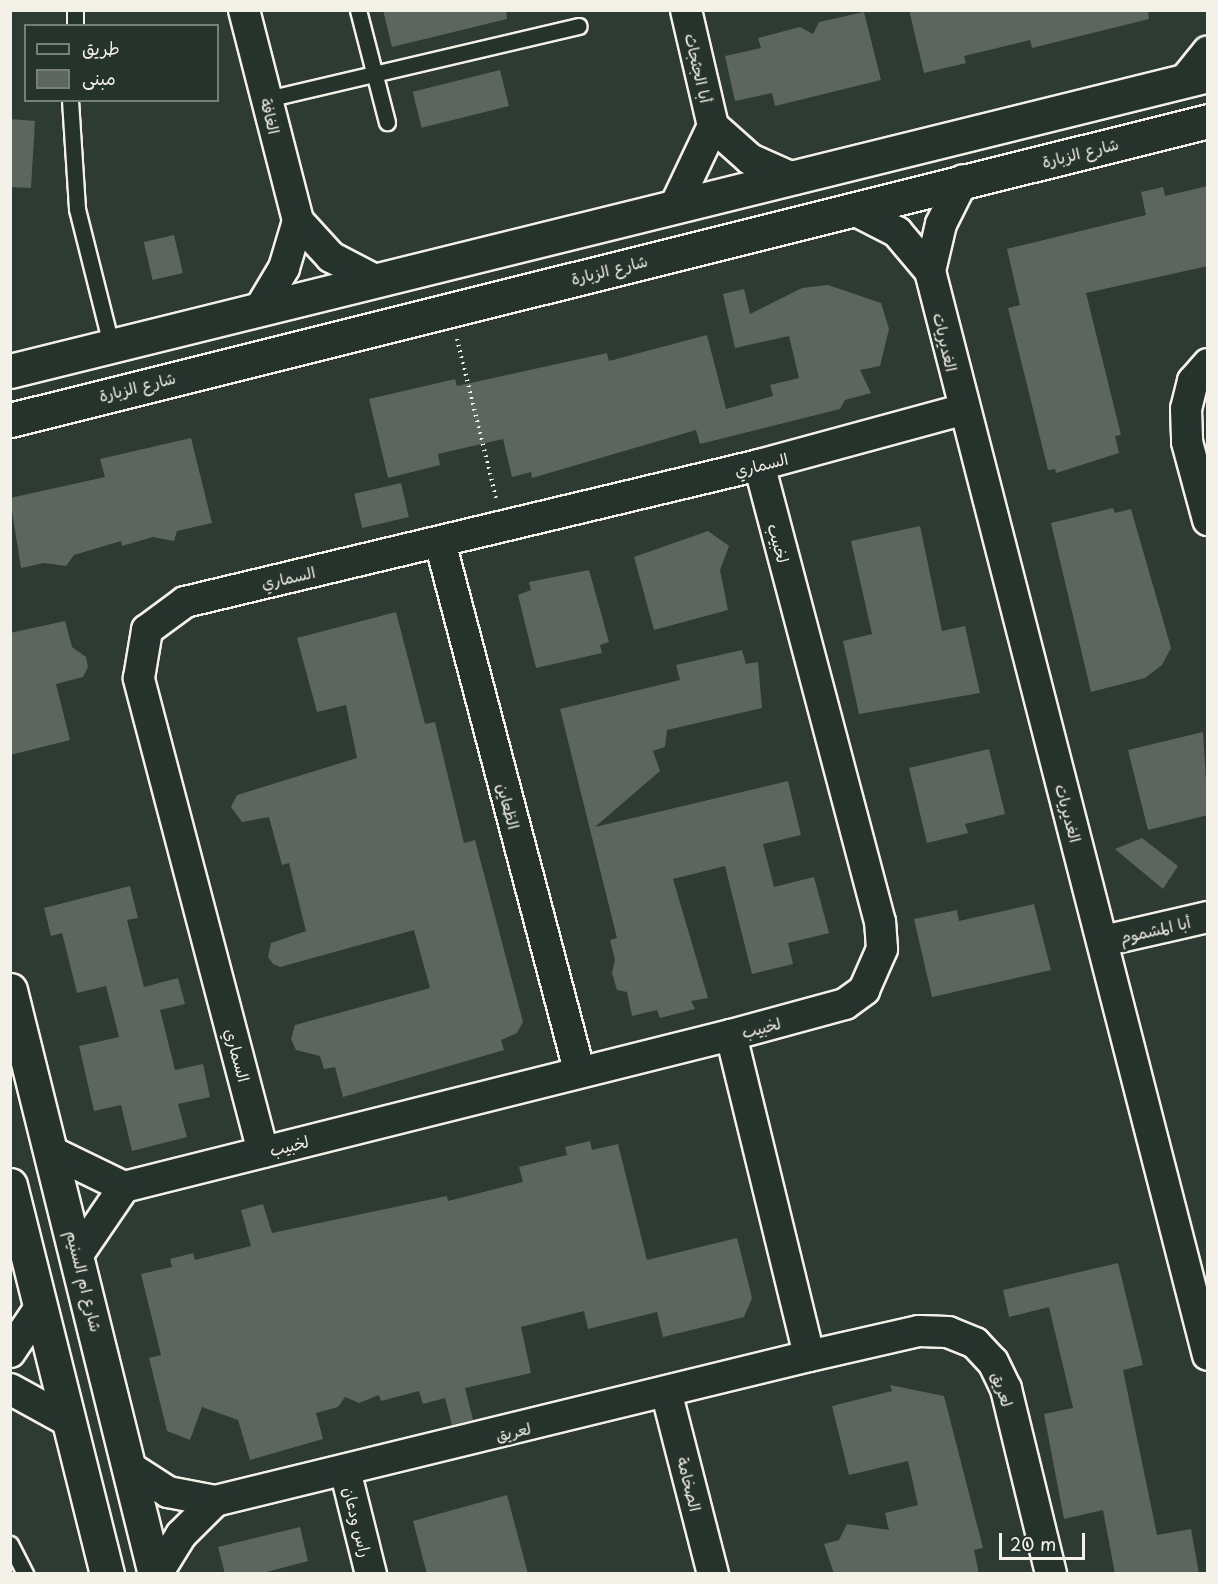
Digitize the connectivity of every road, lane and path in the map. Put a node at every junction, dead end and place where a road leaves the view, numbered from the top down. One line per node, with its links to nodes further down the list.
1 (244, 10): 8 (street, الغافة)
2 (357, 10): 6 (lane)
3 (686, 10): 12 (street, أبا الجثجاث)
4 (579, 26): 6 (lane)
5 (1208, 51): 7 (street)
6 (374, 74): 8 (lane); 11 (lane)
7 (1196, 78): 13 (street)
8 (267, 99): 17 (street, الغافة)
9 (70, 102): 22 (lane)
10 (1208, 121): 14 (street, شارع الزبارة)
11 (387, 122)
12 (713, 126): 13 (street, أبا الجثجاث); 15 (street, أبا الجثجاث)
13 (795, 179): 15 (street)
14 (963, 180): 16 (street, شارع الزبارة); 18 (street, الغديريات)
15 (674, 208): 19 (street)
16 (852, 209): 18 (street, الغديريات); 20 (street, شارع الزبارة)
17 (298, 221): 19 (street, الغافة); 21 (street)
18 (930, 271): 25 (street, الغديريات)
19 (373, 279): 21 (street)
20 (450, 309): 26 (street, شارع الزبارة); 29 (path)
21 (259, 310): 22 (street)
22 (112, 348): 24 (street)
23 (1208, 364): 28 (street)
24 (10, 371)
25 (962, 410): 27 (street, السماري); 32 (street, الغديريات)
26 (10, 420)
27 (759, 465): 29 (street, السماري); 34 (street, لخبيب)
28 (1208, 520)
29 (503, 527): 30 (street, السماري)
30 (440, 542): 35 (street, الظعاين); 37 (street, السماري)
31 (1208, 916): 32 (street, أبا المشموم)
32 (1103, 941): 41 (street, الغديريات)
33 (10, 990): 36 (street, شارع ام السنيم)
34 (730, 1035): 35 (street, لخبيب); 45 (street)
35 (579, 1071): 37 (street, لخبيب)
36 (52, 1152): 39 (street); 40 (street, شارع ام السنيم)
37 (263, 1152): 39 (street, لخبيب)
38 (10, 1185): 42 (street)
39 (124, 1187): 40 (street)
40 (79, 1253): 49 (street, شارع ام السنيم)
41 (1196, 1258): 44 (street, الغديريات)
42 (41, 1306): 43 (street); 48 (street)
43 (10, 1352)
44 (1208, 1355)
45 (809, 1356): 47 (street, لعريق); 58 (street, لعريق)
46 (10, 1389): 48 (street)
47 (667, 1395): 50 (street, لعريق); 57 (street, الصخامة)
48 (70, 1422): 54 (street)
49 (128, 1466): 51 (street, لعريق); 55 (street, شارع ام السنيم)
50 (345, 1470): 51 (street, لعريق); 56 (street, راس ودعان)
51 (215, 1501): 55 (street)
52 (10, 1544): 53 (lane)
53 (25, 1574)
54 (106, 1574)
55 (156, 1574)
56 (371, 1574)
57 (713, 1574)
58 (1050, 1574)

